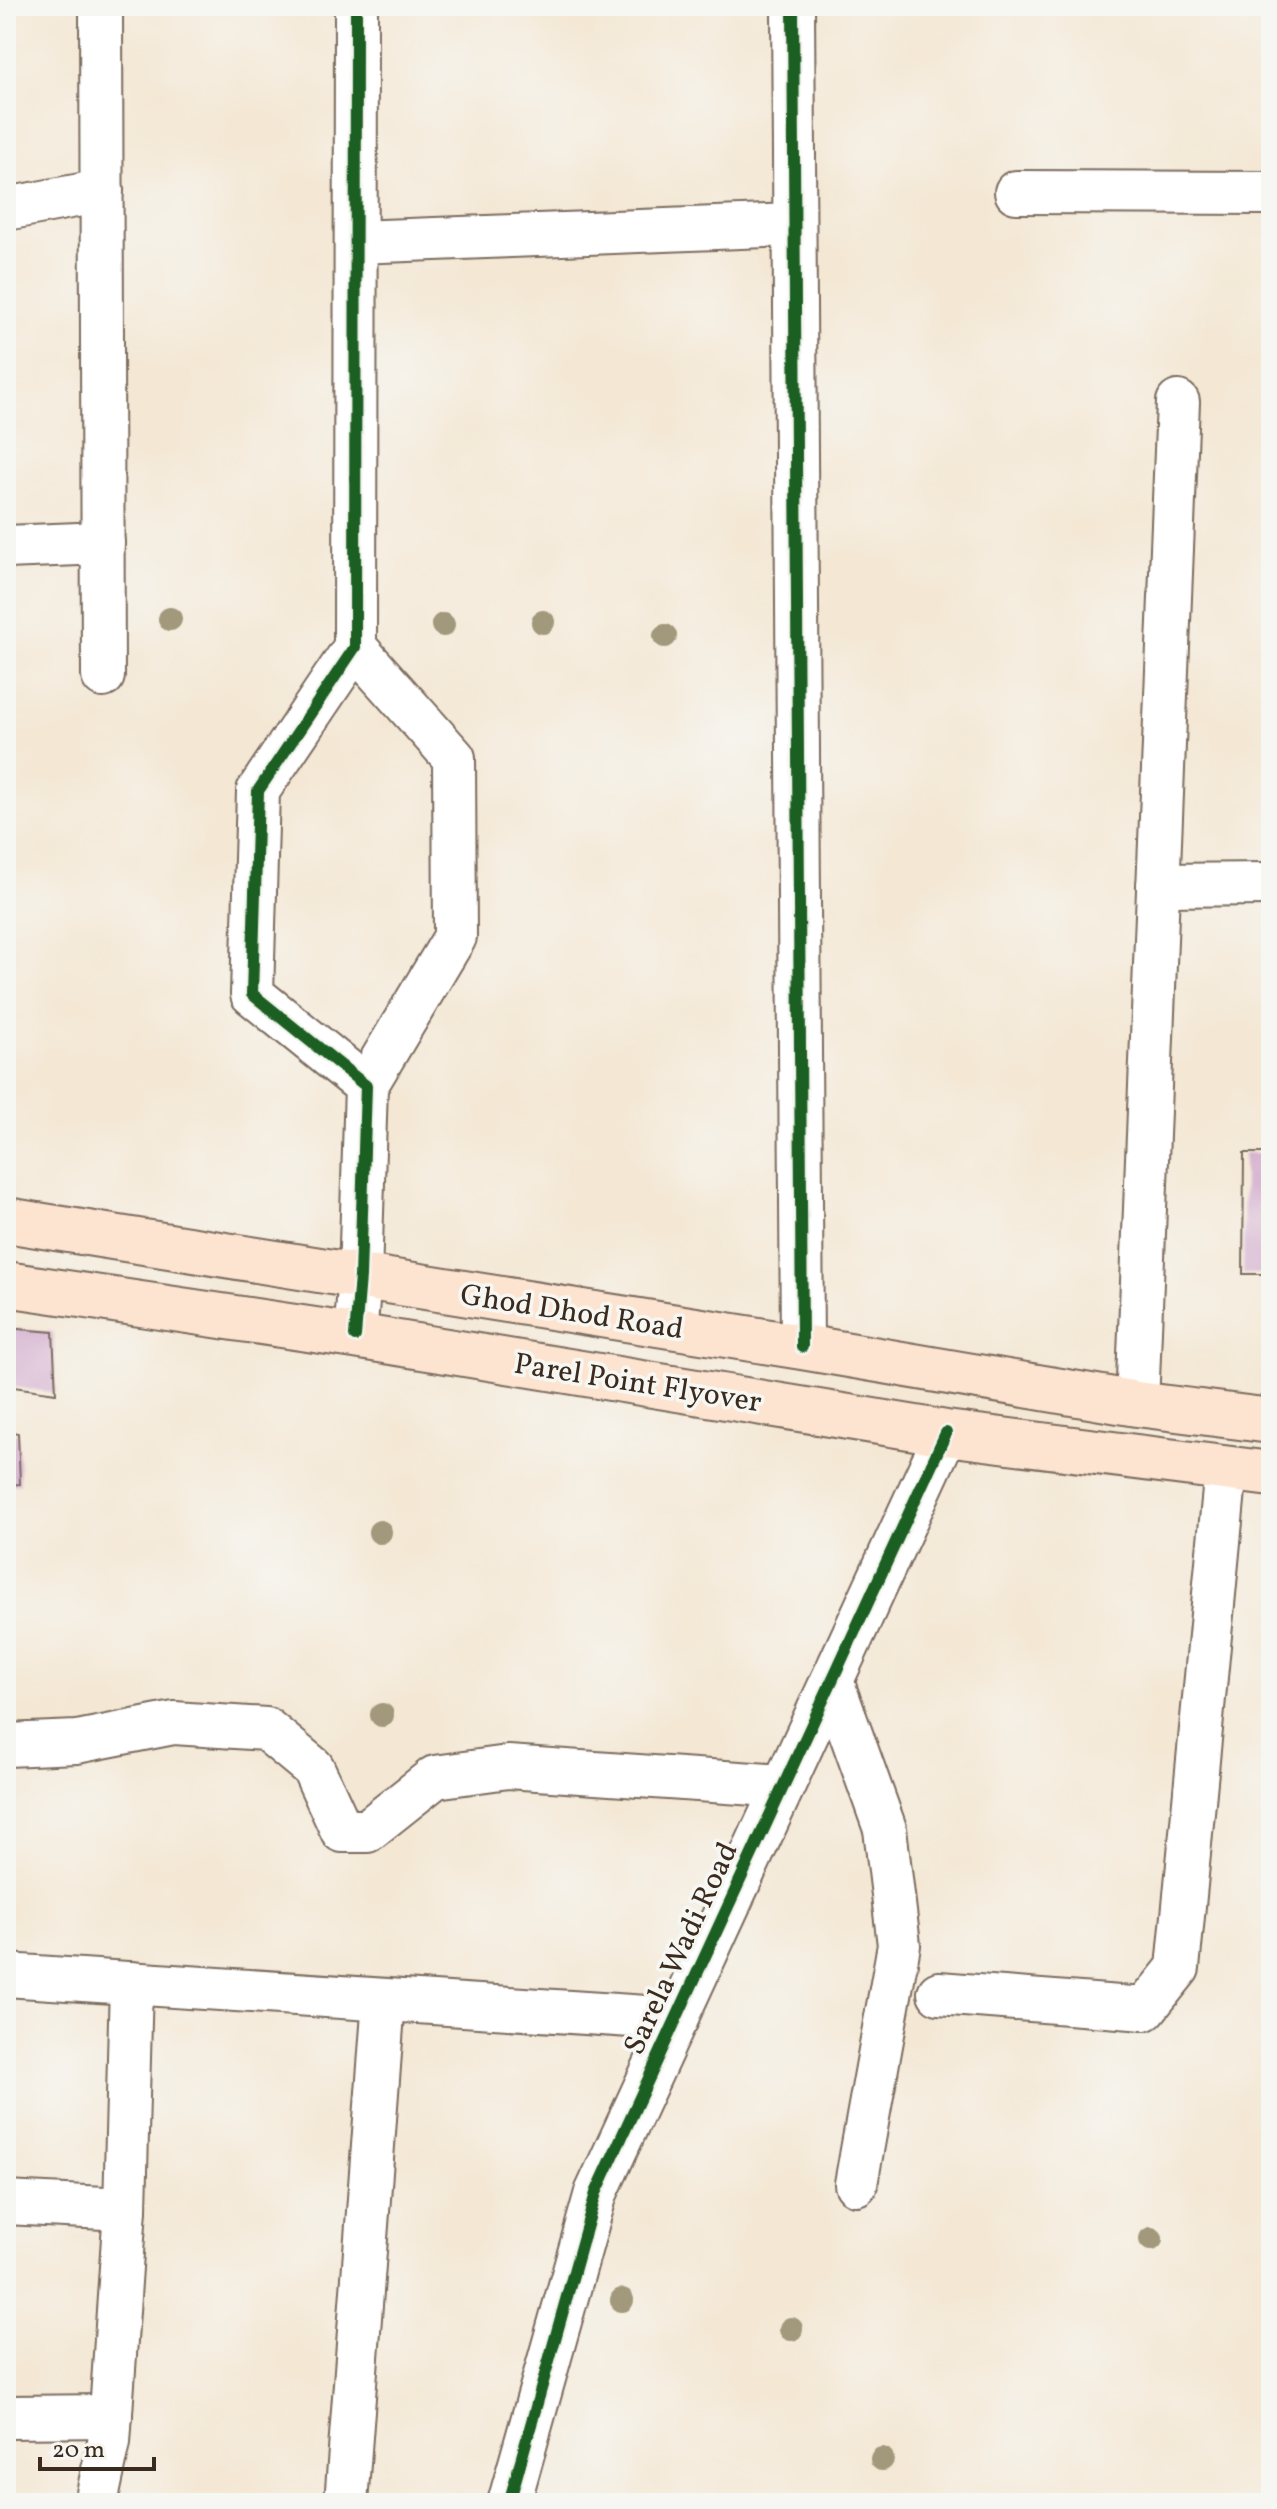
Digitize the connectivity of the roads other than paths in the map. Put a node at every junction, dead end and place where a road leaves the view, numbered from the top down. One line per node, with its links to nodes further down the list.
1 (101, 6): 4 (street)
2 (356, 6): 9 (street)
3 (793, 6): 8 (street)
4 (102, 191): 7 (street); 11 (street)
5 (1016, 192): 6 (street)
6 (1271, 193)
7 (6, 209)
8 (794, 225): 9 (street); 22 (street)
9 (356, 242): 13 (street)
10 (1178, 402): 16 (street)
11 (103, 543): 12 (street); 14 (street)
12 (6, 547)
13 (355, 647): 17 (street); 17 (street)
14 (103, 676)
15 (1271, 884): 16 (street)
16 (1158, 885): 23 (street)
17 (366, 1086): 19 (street)
18 (6, 1220): 19 (main road, Ghod Dhod Road)
19 (360, 1277): 21 (street); 22 (main road, Ghod Dhod Road)
20 (6, 1284): 21 (main road, Parel Point Flyover)
21 (355, 1336): 25 (main road, Parel Point Flyover)
22 (802, 1347): 23 (main road, Ghod Dhod Road)
23 (1137, 1404): 24 (main road, Ghod Dhod Road)
24 (1271, 1421)
25 (946, 1433): 26 (main road, Parel Point Flyover); 28 (street, Sarela Wadi Road)
26 (1226, 1469): 27 (main road, Parel Point Flyover); 33 (street)
27 (1271, 1474)
28 (832, 1681): 30 (street, Sarela Wadi Road); 36 (street)
29 (6, 1745): 30 (street)
30 (783, 1786): 35 (street, Sarela Wadi Road)
31 (6, 1975): 32 (street)
32 (131, 1983): 34 (street); 38 (street)
33 (939, 1993)
34 (384, 2000): 35 (street); 42 (street)
35 (677, 2019): 43 (street, Sarela Wadi Road)
36 (856, 2184)
37 (6, 2203): 38 (street)
38 (125, 2209): 39 (street)
39 (111, 2416): 40 (street); 41 (street)
40 (6, 2417)
41 (96, 2503)
42 (346, 2503)
43 (509, 2503)

